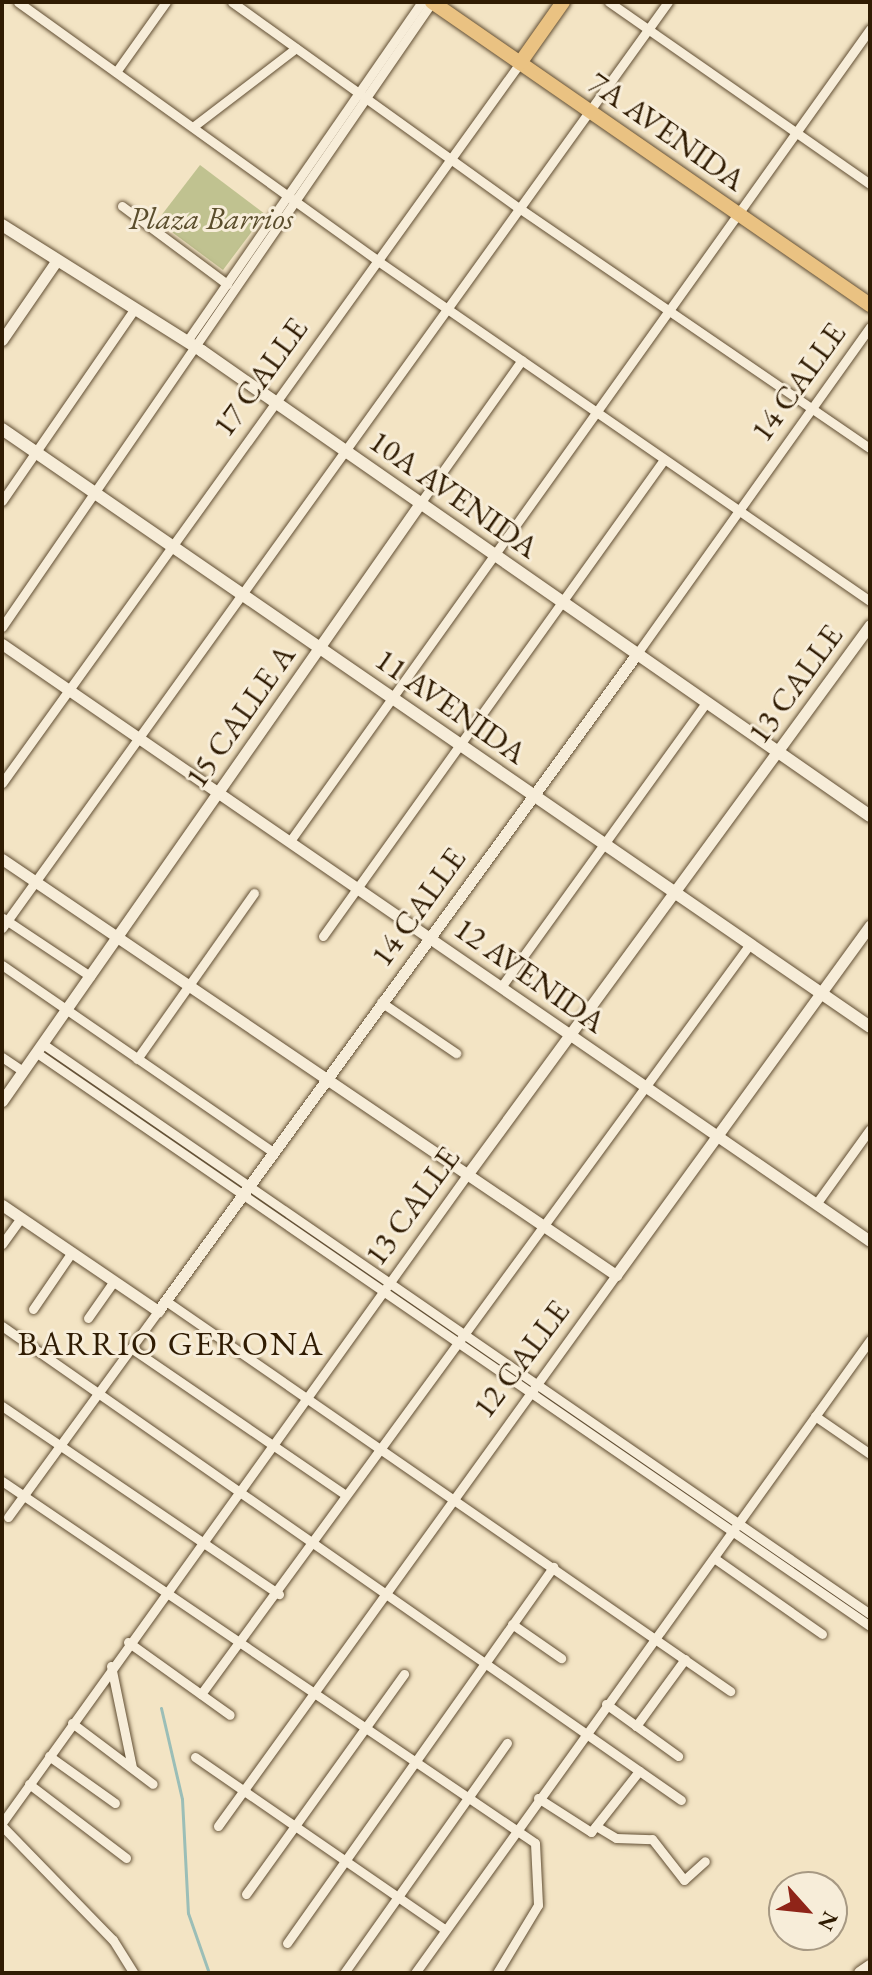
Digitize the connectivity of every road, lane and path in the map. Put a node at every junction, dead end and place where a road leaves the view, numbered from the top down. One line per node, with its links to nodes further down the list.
1 (18, 2): 13 (street)
2 (166, 2): 13 (street)
3 (232, 2): 11 (street)
4 (422, 2): 14 (street)
5 (432, 2): 12 (main road, 7A AVENIDA); 14 (street)
6 (563, 2): 12 (main road, 17 CALLE)
7 (609, 2): 9 (street)
8 (668, 2): 9 (street)
9 (648, 29): 15 (street); 17 (street)
10 (870, 29): 17 (street)
11 (296, 48): 14 (street); 16 (street)
12 (520, 63): 15 (main road, 7A AVENIDA); 18 (street, 17 CALLE)
13 (116, 72): 16 (street)
14 (364, 95): 18 (street); 20 (street)
15 (589, 111): 22 (street); 23 (main road, 7A AVENIDA)
16 (194, 126): 20 (street)
17 (796, 132): 19 (street); 23 (street)
18 (452, 158): 22 (street); 26 (street, 17 CALLE)
19 (870, 184)
20 (293, 201): 26 (street); 27 (street); 34 (street)
21 (122, 206): 27 (street)
22 (519, 208): 30 (street); 31 (street)
23 (737, 213): 28 (main road, 7A AVENIDA); 31 (street)
24 (2, 225): 25 (main road, 10A AVENIDA)
25 (57, 260): 29 (main road, 10A AVENIDA); 33 (street)
26 (378, 261): 30 (street); 36 (street, 17 CALLE)
27 (227, 284): 34 (street)
28 (870, 305)
29 (135, 308): 34 (main road, 10A AVENIDA); 42 (street)
30 (447, 309): 35 (street); 41 (street)
31 (668, 310): 37 (street); 38 (street)
32 (870, 327): 37 (street, 14 CALLE)
33 (2, 340)
34 (192, 344): 36 (main road, 10A AVENIDA); 44 (street)
35 (522, 360): 38 (street); 46 (street, 15 CALLE A)
36 (276, 402): 41 (main road, 10A AVENIDA); 48 (street, 17 CALLE)
37 (812, 407): 40 (street); 47 (street, 14 CALLE)
38 (595, 411): 43 (street); 49 (street)
39 (2, 429): 42 (main road, 11 AVENIDA)
40 (870, 448)
41 (346, 450): 46 (main road, 10A AVENIDA); 50 (street)
42 (36, 452): 44 (main road, 11 AVENIDA); 45 (street)
43 (663, 461): 47 (street); 52 (street)
44 (97, 493): 48 (main road, 11 AVENIDA); 54 (street)
45 (2, 501)
46 (421, 502): 49 (main road, 10A AVENIDA); 56 (street, 15 CALLE A)
47 (736, 513): 51 (street); 57 (street, 14 CALLE)
48 (173, 546): 50 (main road, 11 AVENIDA); 58 (street, 17 CALLE)
49 (492, 553): 52 (main road, 10A AVENIDA); 59 (street)
50 (242, 594): 56 (main road, 11 AVENIDA); 61 (street)
51 (870, 601)
52 (563, 603): 57 (main road, 10A AVENIDA); 62 (street)
53 (870, 625): 63 (street, 13 CALLE)
54 (2, 627)
55 (2, 644): 58 (street, 12 AVENIDA)
56 (320, 647): 59 (main road, 11 AVENIDA); 65 (street, 15 CALLE A)
57 (636, 655): 60 (main road, 10A AVENIDA); 66 (street, 14 CALLE)
58 (69, 689): 61 (street, 12 AVENIDA); 64 (street, 17 CALLE)
59 (392, 697): 62 (main road, 11 AVENIDA); 68 (street)
60 (706, 703): 63 (main road, 10A AVENIDA); 69 (street)
61 (139, 738): 65 (street, 12 AVENIDA); 71 (street)
62 (459, 743): 66 (main road, 11 AVENIDA); 72 (street)
63 (777, 752): 67 (main road, 10A AVENIDA); 73 (street, 13 CALLE)
64 (2, 783)
65 (219, 793): 68 (street, 12 AVENIDA); 79 (street, 15 CALLE A)
66 (532, 793): 69 (main road, 11 AVENIDA); 78 (street, 14 CALLE)
67 (870, 816)
68 (290, 841): 72 (street, 12 AVENIDA)
69 (604, 843): 73 (main road, 11 AVENIDA); 84 (street)
70 (2, 859): 71 (street)
71 (35, 882): 75 (street); 79 (street)
72 (356, 887): 77 (street); 78 (street, 12 AVENIDA)
73 (675, 892): 80 (main road, 11 AVENIDA); 89 (street, 13 CALLE)
74 (254, 893): 83 (street)
75 (4, 922): 82 (street)
76 (870, 925): 85 (street, 12 CALLE)
77 (323, 936)
78 (429, 937): 84 (street, 12 AVENIDA); 86 (street, 14 CALLE)
79 (117, 938): 82 (street, 15 CALLE A); 83 (street)
80 (750, 944): 85 (main road, 11 AVENIDA); 96 (street)
81 (2, 965): 87 (street)
82 (90, 976): 87 (street, 15 CALLE A)
83 (189, 986): 93 (street); 95 (street)
84 (501, 987): 89 (street, 12 AVENIDA)
85 (821, 993): 88 (main road, 11 AVENIDA); 99 (street, 12 CALLE)
86 (381, 1002): 91 (street); 95 (street, 14 CALLE)
87 (67, 1010): 90 (street, 15 CALLE A); 93 (street)
88 (870, 1027)
89 (572, 1035): 96 (street, 12 AVENIDA); 101 (street, 13 CALLE)
90 (40, 1048): 94 (street, 15 CALLE A); 102 (street)
91 (456, 1053)
92 (2, 1057): 94 (street)
93 (137, 1059): 100 (street)
94 (23, 1071): 97 (street, 15 CALLE A)
95 (325, 1078): 100 (street, 14 CALLE); 101 (street)
96 (645, 1086): 99 (street, 12 AVENIDA); 106 (street)
97 (2, 1101)
98 (870, 1129): 103 (street)
99 (718, 1135): 103 (street, 12 AVENIDA); 110 (street, 12 CALLE)
100 (272, 1151): 102 (street, 14 CALLE)
101 (467, 1175): 106 (street); 112 (street, 13 CALLE)
102 (245, 1190): 112 (street); 113 (street, 14 CALLE)
103 (816, 1204): 107 (street, 12 AVENIDA)
104 (2, 1205): 105 (street)
105 (21, 1218): 108 (street); 109 (street)
106 (543, 1226): 110 (street); 117 (street)
107 (870, 1241)
108 (2, 1244)
109 (72, 1252): 111 (street); 114 (street)
110 (616, 1275): 120 (street, 12 CALLE)
111 (114, 1281): 113 (street); 115 (street)
112 (385, 1288): 117 (street); 122 (street, 13 CALLE)
113 (162, 1306): 119 (street, 14 CALLE); 122 (street)
114 (33, 1309)
115 (88, 1318)
116 (2, 1326): 121 (street)
117 (460, 1339): 120 (street); 127 (street)
118 (870, 1340): 124 (street)
119 (131, 1348): 121 (street, 14 CALLE); 125 (street)
120 (531, 1388): 133 (street, 12 CALLE); 135 (street)
121 (98, 1393): 126 (street, 14 CALLE); 130 (street)
122 (306, 1396): 125 (street, 13 CALLE); 127 (street)
123 (2, 1406): 126 (street)
124 (815, 1416): 128 (street); 135 (street)
125 (272, 1443): 130 (street, 13 CALLE); 131 (street)
126 (61, 1446): 132 (street, 14 CALLE); 136 (street)
127 (383, 1448): 131 (street); 133 (street)
128 (870, 1454)
129 (2, 1481): 132 (street)
130 (238, 1489): 136 (street, 13 CALLE); 137 (street)
131 (346, 1495): 137 (street)
132 (24, 1496): 134 (street, 14 CALLE); 140 (street)
133 (452, 1496): 139 (street); 141 (street, 12 CALLE)
134 (8, 1517)
135 (735, 1528): 138 (street); 143 (street); 145 (street)
136 (202, 1539): 140 (street, 13 CALLE); 142 (street)
137 (312, 1541): 141 (street); 142 (street)
138 (714, 1558): 146 (street); 147 (street)
139 (553, 1567): 144 (street); 147 (street)
140 (164, 1590): 148 (street, 13 CALLE); 149 (street)
141 (387, 1592): 152 (street); 157 (street, 12 CALLE)
142 (279, 1594): 149 (street)
143 (870, 1614)
144 (512, 1624): 150 (street); 152 (street)
145 (870, 1626)
146 (822, 1634)
147 (655, 1638): 151 (street); 158 (street)
148 (128, 1642): 153 (street, 13 CALLE); 156 (street)
149 (242, 1642): 156 (street); 157 (street)
150 (561, 1658)
151 (685, 1659): 155 (street); 161 (street)
152 (485, 1661): 163 (street); 168 (street)
153 (111, 1666): 160 (street, 13 CALLE); 169 (street)
154 (404, 1674): 162 (street)
155 (730, 1691)
156 (201, 1694): 159 (street)
157 (316, 1694): 162 (street); 173 (street, 12 CALLE)
158 (606, 1704): 161 (street); 163 (street)
159 (230, 1715)
160 (72, 1723): 165 (street, 13 CALLE); 169 (street)
161 (636, 1726): 166 (street)
162 (364, 1727): 168 (street); 179 (street)
163 (585, 1733): 170 (street); 175 (street)
164 (507, 1743): 174 (street)
165 (49, 1756): 171 (street, 13 CALLE); 177 (street)
166 (678, 1756)
167 (195, 1757): 173 (street)
168 (414, 1762): 174 (street); 184 (street)
169 (132, 1767): 172 (street)
170 (639, 1771): 176 (street); 182 (street)
171 (29, 1784): 178 (street, 13 CALLE); 183 (street)
172 (153, 1784)
173 (243, 1789): 179 (street); 180 (street, 12 CALLE)
174 (468, 1796): 181 (street); 187 (street)
175 (538, 1798): 181 (street); 182 (street)
176 (681, 1800)
177 (115, 1803)
178 (2, 1824): 191 (street)
179 (295, 1825): 184 (street); 186 (street)
180 (218, 1826)
181 (515, 1829): 188 (street); 194 (street)
182 (593, 1829): 185 (street)
183 (126, 1858)
184 (344, 1859): 187 (street); 189 (street)
185 (705, 1861)
186 (246, 1894)
187 (396, 1894): 188 (street); 192 (street)
188 (443, 1928): 193 (street)
189 (287, 1943)
190 (870, 1966): 195 (main road)
191 (134, 1973)
192 (344, 1973)
193 (415, 1973)
194 (497, 1973)
195 (860, 1973)

